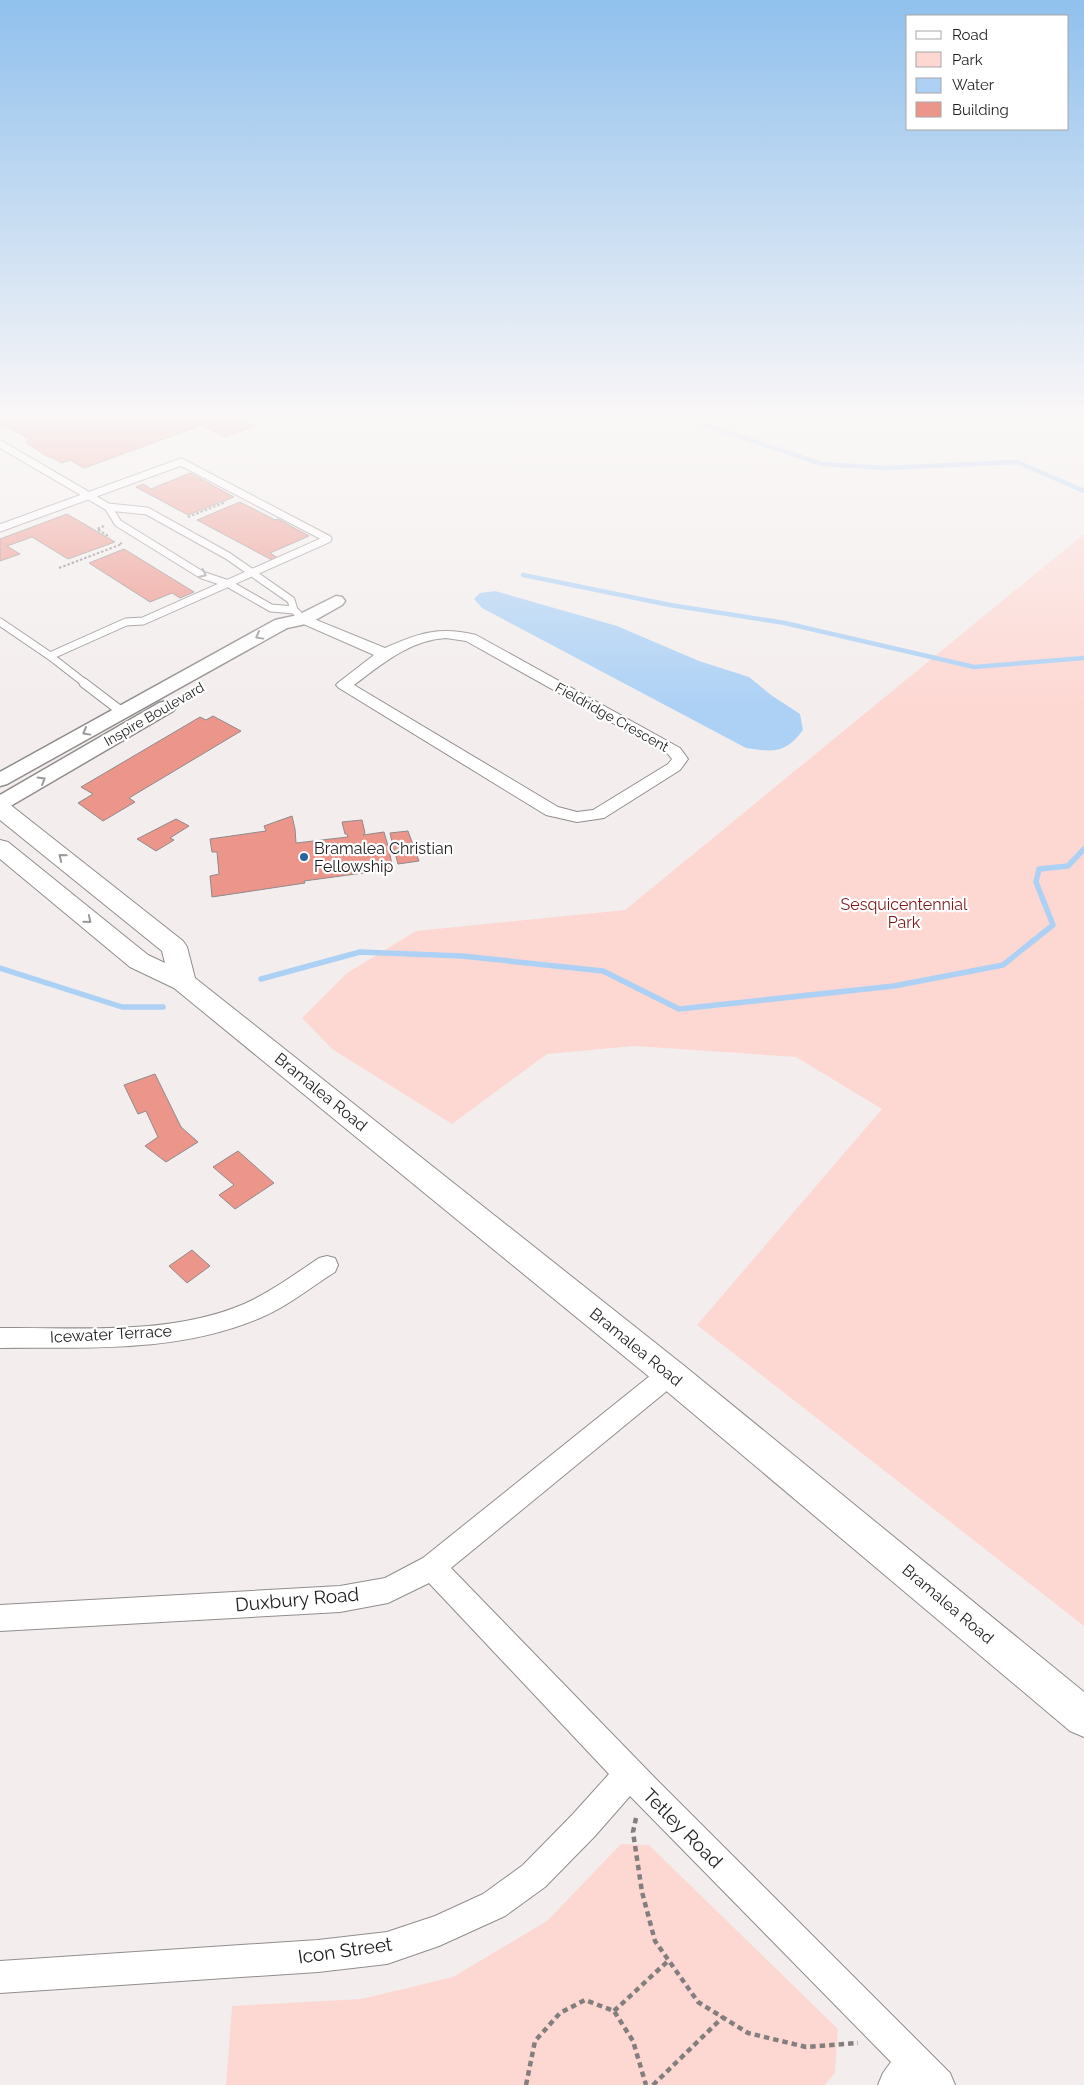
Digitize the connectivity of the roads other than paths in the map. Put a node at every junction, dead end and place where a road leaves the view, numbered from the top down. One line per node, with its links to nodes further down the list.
1 (46, 510): 5 (lane)
2 (110, 510): 7 (lane, one-way to 7)
3 (140, 510): 6 (lane)
4 (273, 510): 6 (lane)
5 (0, 528)
6 (251, 574): 7 (lane); 9 (lane)
7 (229, 584): 9 (lane); 12 (lane)
8 (336, 601): 9 (street, Inspire Boulevard)
9 (299, 615): 11 (street); 13 (street, Inspire Boulevard, one-way to 13); 15 (street, Inspire Boulevard, one-way to 9)
10 (0, 622): 12 (lane)
11 (385, 654): 11 (street, Fieldridge Crescent)
12 (50, 656): 13 (lane)
13 (122, 712): 14 (street, Inspire Boulevard, one-way to 14)
14 (0, 780)
15 (0, 806): 17 (main road, one-way to 15)
16 (0, 847): 17 (main road, Bramalea Road, one-way to 17)
17 (183, 982): 20 (main road, Bramalea Road)
18 (327, 1265): 19 (street, Icewater Terrace)
19 (0, 1338)
20 (670, 1374): 21 (street, Duxbury Road); 23 (main road, Bramalea Road)
21 (432, 1567): 22 (street, Duxbury Road); 24 (street, Tetley Road)
22 (0, 1618)
23 (1084, 1717)
24 (636, 1782): 25 (street, Icon Street); 26 (street, Tetley Road)
25 (0, 1977)
26 (901, 2062): 27 (street, Tetley Road)
27 (938, 2085)

